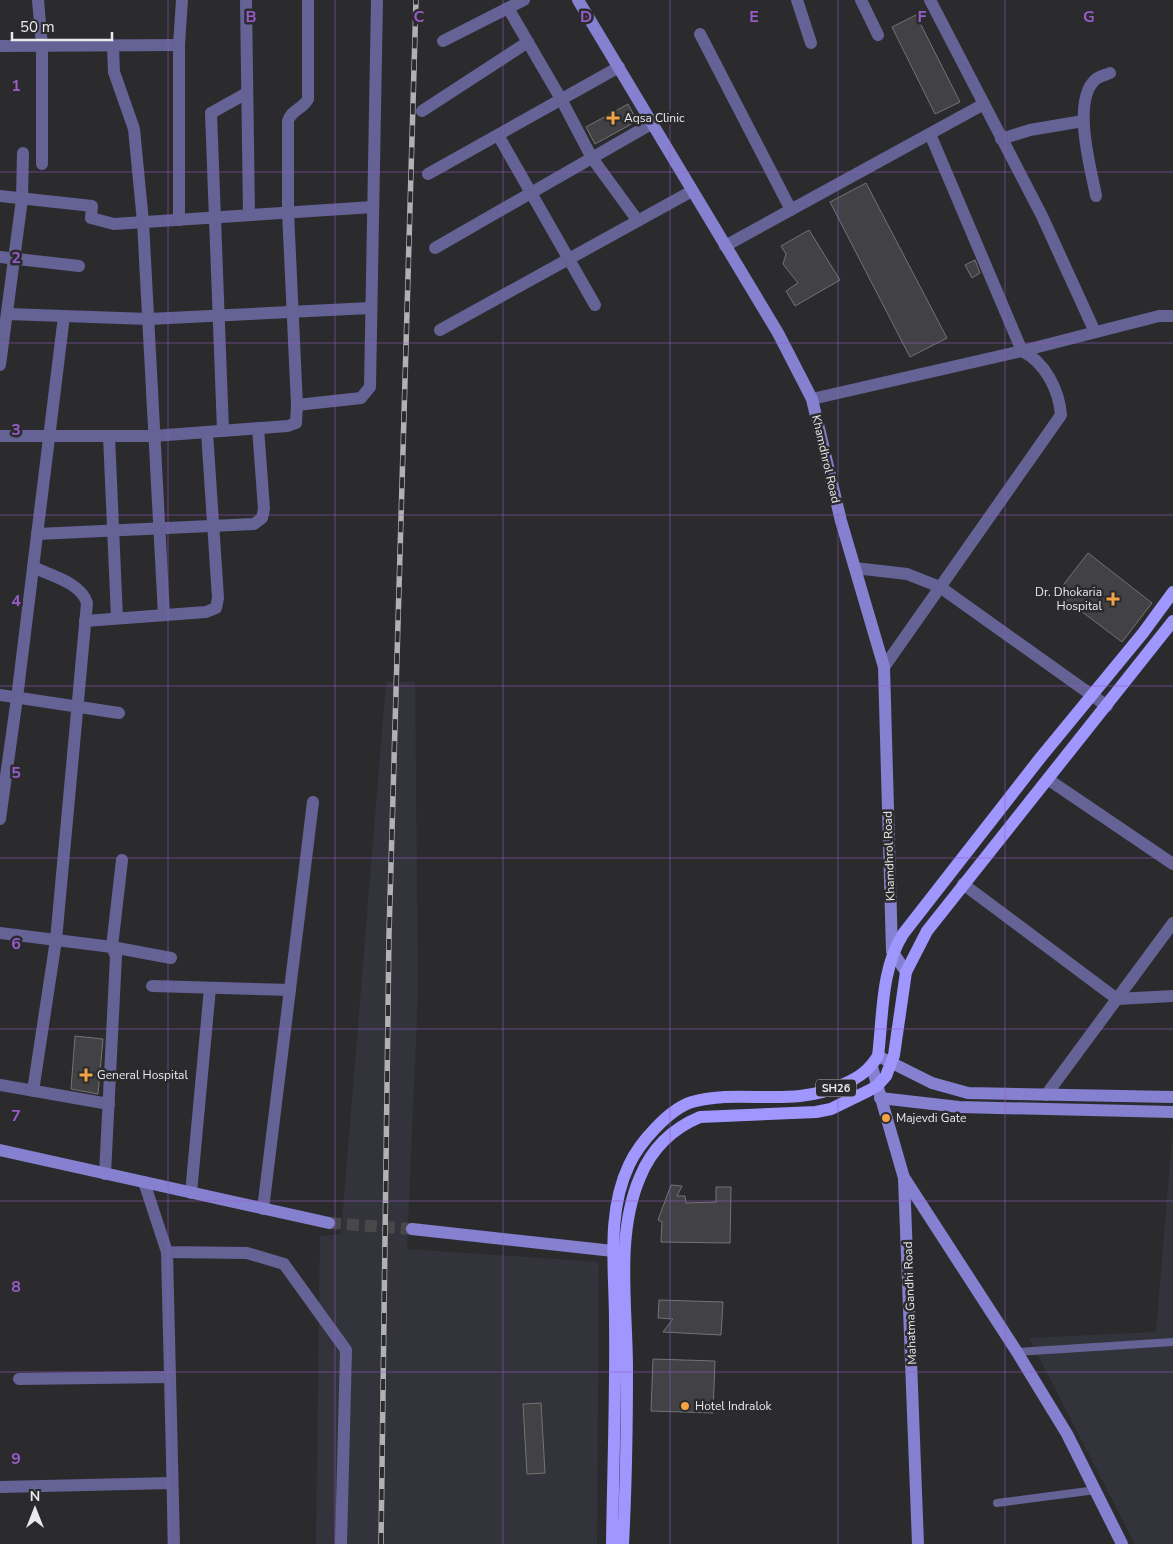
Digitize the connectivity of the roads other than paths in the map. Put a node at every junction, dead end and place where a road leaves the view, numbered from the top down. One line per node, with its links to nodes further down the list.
1 (37, 0): 19 (street)
2 (182, 0): 17 (street)
3 (246, 0): 23 (street)
4 (308, 0): 43 (street)
5 (377, 0): 41 (street)
6 (524, 0): 11 (street)
7 (579, 0): 21 (main road, Khamdhrol Road)
8 (797, 0): 16 (street)
9 (861, 0): 13 (street)
10 (930, 0): 25 (street)
11 (508, 8): 14 (street); 15 (street)
12 (700, 34): 42 (street)
13 (878, 35)
14 (443, 42)
15 (528, 42): 24 (street); 26 (street)
16 (811, 43)
17 (179, 45): 20 (street); 46 (street)
18 (0, 46): 19 (street)
19 (39, 46): 20 (street); 34 (street)
20 (113, 46): 48 (street)
21 (619, 67): 24 (street); 28 (main road, Khamdhrol Road)
22 (1110, 73): 27 (street)
23 (247, 93): 44 (street); 45 (street)
24 (562, 99): 30 (street); 33 (street)
25 (984, 104): 29 (street); 31 (street)
26 (422, 111)
27 (1083, 121): 31 (street); 39 (street)
28 (651, 124): 33 (street); 36 (main road, Khamdhrol Road)
29 (930, 134): 42 (street); 65 (street)
30 (498, 135): 35 (street); 37 (street)
31 (1002, 139): 64 (street)
32 (24, 154): 40 (street)
33 (592, 158): 37 (street); 47 (street)
34 (42, 164)
35 (428, 174)
36 (692, 191): 47 (street); 49 (main road, Khamdhrol Road)
37 (532, 192): 50 (street); 53 (street)
38 (0, 196): 40 (street)
39 (1096, 196)
40 (22, 199): 48 (street); 52 (street)
41 (373, 207): 43 (street); 56 (street)
42 (792, 210): 49 (street)
43 (288, 212): 44 (street); 57 (street)
44 (249, 215): 45 (street)
45 (215, 217): 46 (street); 60 (street)
46 (179, 220): 48 (street)
47 (638, 221): 53 (street)
48 (143, 222): 62 (street)
49 (725, 246): 67 (main road, Khamdhrol Road)
50 (435, 248)
51 (0, 257): 52 (street)
52 (14, 258): 54 (street); 58 (street)
53 (569, 259): 55 (street); 63 (street)
54 (79, 266)
55 (595, 305)
56 (370, 308): 57 (street); 68 (street)
57 (294, 312): 60 (street); 68 (street)
58 (7, 314): 59 (street); 66 (street)
59 (64, 316): 62 (street); 73 (street)
60 (218, 316): 62 (street); 70 (street)
61 (1173, 316): 64 (street)
62 (149, 319): 75 (street)
63 (440, 330)
64 (1095, 332): 65 (street)
65 (1022, 351): 67 (street); 82 (street)
66 (0, 365)
67 (812, 399): 81 (main road, Khamdhrol Road)
68 (297, 405): 69 (street)
69 (258, 428): 70 (street); 76 (street)
70 (222, 431): 71 (street)
71 (208, 432): 75 (street); 76 (street)
72 (0, 436): 73 (street)
73 (49, 436): 74 (street); 79 (street)
74 (109, 436): 75 (street); 78 (street)
75 (153, 436): 77 (street)
76 (213, 526): 77 (street); 84 (street)
77 (159, 528): 78 (street); 84 (street)
78 (113, 531): 79 (street); 85 (street)
79 (37, 534): 80 (street)
80 (33, 567): 86 (street); 91 (street)
81 (855, 568): 82 (street); 88 (main road, Khamdhrol Road)
82 (940, 587): 88 (street); 90 (street)
83 (1173, 592): 90 (main road)
84 (164, 615): 85 (street)
85 (116, 618): 86 (street)
86 (85, 621): 93 (street)
87 (1173, 621): 92 (main road)
88 (884, 667): 105 (main road, Khamdhrol Road)
89 (0, 695): 91 (street)
90 (1092, 695): 92 (street); 105 (main road)
91 (18, 698): 93 (street); 97 (street)
92 (1107, 706): 95 (main road)
93 (77, 707): 94 (street); 103 (street)
94 (119, 713)
95 (1049, 780): 99 (street); 100 (main road)
96 (313, 802): 110 (street)
97 (0, 819)
98 (122, 860): 104 (street)
99 (1173, 864)
100 (963, 884): 107 (main road); 112 (street)
101 (1173, 923): 112 (street)
102 (0, 933): 103 (street)
103 (56, 940): 104 (street); 116 (street)
104 (112, 947): 106 (street); 120 (street)
105 (892, 951): 107 (main road); 113 (main road)
106 (170, 958)
107 (906, 972): 114 (main road)
108 (152, 986): 109 (street)
109 (210, 988): 110 (street); 126 (street)
110 (290, 990): 127 (street)
111 (1173, 996): 112 (street)
112 (1117, 1000): 118 (street)
113 (875, 1061): 114 (main road); 117 (main road, Mahatma Gandhi Road); 130 (main road, SH26)
114 (892, 1063): 117 (main road); 118 (main road)
115 (0, 1086): 116 (street)
116 (32, 1091): 120 (street)
117 (879, 1092): 121 (main road); 124 (main road, Mahatma Gandhi Road); 143 (main road, SH26)
118 (1046, 1095): 119 (main road)
119 (1173, 1097)
120 (109, 1104): 123 (street)
121 (1173, 1112)
122 (0, 1150): 123 (main road)
123 (105, 1174): 125 (main road)
124 (904, 1178): 133 (main road); 144 (main road, Mahatma Gandhi Road)
125 (144, 1182): 126 (main road); 131 (street)
126 (191, 1193): 127 (main road)
127 (263, 1209): 128 (main road)
128 (329, 1223)
129 (412, 1229): 130 (main road)
130 (613, 1251): 142 (main road, SH26)
131 (167, 1252): 134 (street); 141 (street)
132 (1173, 1342): 133 (lane)
133 (1017, 1352): 138 (main road)
134 (170, 1377): 135 (street); 136 (street)
135 (19, 1379)
136 (172, 1483): 137 (street); 140 (street)
137 (0, 1487)
138 (1096, 1490): 139 (lane); 145 (main road)
139 (997, 1503)
140 (174, 1544)
141 (340, 1544)
142 (612, 1544)
143 (624, 1544)
144 (918, 1544)
145 (1122, 1544)

